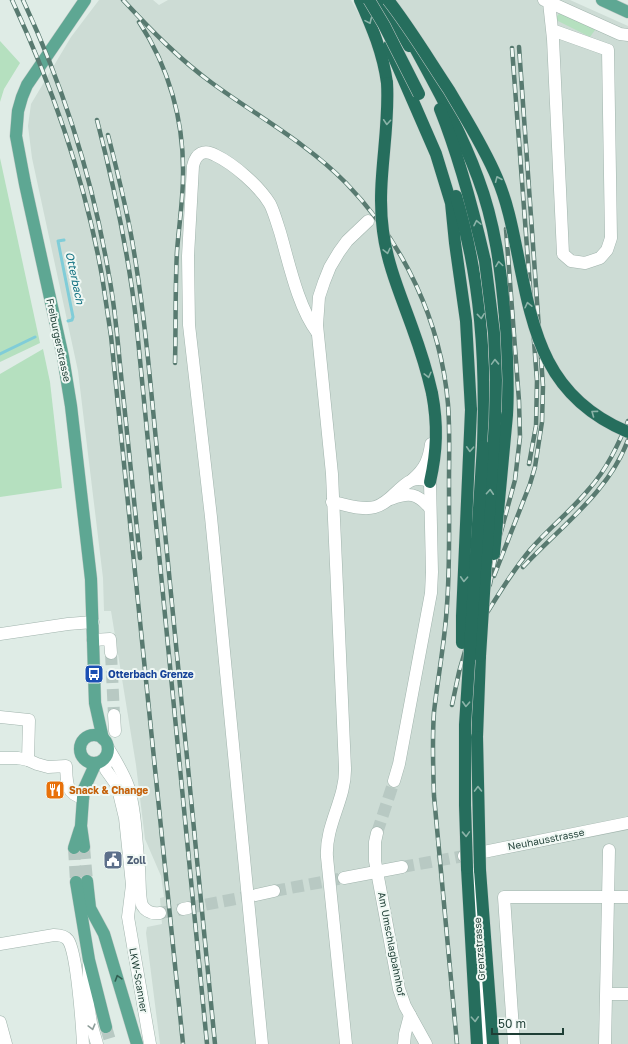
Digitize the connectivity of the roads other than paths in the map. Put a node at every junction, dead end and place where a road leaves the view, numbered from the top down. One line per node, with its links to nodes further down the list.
1 (85, 0): 21 (main road, Freiburgerstrasse)
2 (360, 0): 14 (highway, one-way to 14, bridge)
3 (369, 0): 26 (highway, one-way to 26, bridge)
4 (372, 0): 26 (highway, one-way to 26, bridge)
5 (382, 0): 25 (highway, one-way to 5, bridge)
6 (389, 0): 15 (highway, one-way to 6, bridge); 25 (highway, one-way to 6, bridge)
7 (602, 0): 9 (main road)
8 (546, 1): 10 (street); 11 (street)
9 (628, 12)
10 (552, 30): 10 (street)
11 (628, 35)
12 (368, 221): 13 (street)
13 (317, 332): 19 (street); 69 (street)
14 (432, 395): 16 (street); 17 (highway)
15 (628, 432)
16 (413, 479): 17 (street); 18 (street)
17 (430, 482): 20 (street)
18 (390, 499): 19 (street); 20 (street)
19 (332, 502): 70 (street)
20 (430, 508): 38 (street)
21 (93, 622): 22 (street); 23 (main road, Freiburgerstrasse)
22 (0, 634)
23 (93, 640): 24 (street); 27 (main road, Freiburgerstrasse)
24 (111, 653)
25 (480, 656): 75 (highway, one-way to 25, bridge)
26 (468, 665): 73 (highway, one-way to 73, bridge)
27 (95, 703): 31 (main road, Freiburgerstrasse); 32 (main road, Freiburgerstrasse)
28 (114, 715): 30 (street)
29 (0, 717): 35 (street)
30 (115, 731)
31 (88, 737): 32 (main road); 34 (main road)
32 (105, 744): 36 (main road); 37 (street)
33 (0, 758): 35 (street)
34 (84, 759): 36 (main road); 39 (main road)
35 (28, 760): 39 (street)
36 (102, 762): 37 (street); 39 (main road); 46 (street)
37 (120, 770): 46 (street)
38 (394, 781)
39 (83, 793): 42 (main road)
40 (628, 823): 44 (street, Neuhausstrasse)
41 (377, 833): 48 (street, Am Umschlagbahnhof)
42 (79, 847)
43 (609, 850): 53 (street)
44 (476, 854): 45 (street, Neuhausstrasse); 74 (street, Grenzstrasse)
45 (464, 856)
46 (134, 864): 56 (street); 68 (street, LKW-Scanner)
47 (402, 867): 48 (street)
48 (378, 871): 49 (street); 61 (street, Am Umschlagbahnhof)
49 (344, 878)
50 (81, 882): 55 (main road)
51 (274, 891): 52 (street)
52 (256, 895)
53 (608, 897): 54 (street); 59 (street); 76 (street)
54 (628, 897)
55 (85, 909): 58 (main road); 67 (main road, one-way to 55)
56 (160, 913)
57 (0, 944): 65 (street)
58 (89, 960): 63 (main road); 66 (street, one-way to 66)
59 (607, 994): 60 (street); 77 (street)
60 (628, 994)
61 (410, 1015): 71 (street); 72 (street, Am Umschlagbahnhof)
62 (0, 1022): 64 (street)
63 (106, 1027)
64 (6, 1044)
65 (82, 1044)
66 (97, 1044)
67 (137, 1044)
68 (150, 1044)
69 (262, 1044)
70 (346, 1044)
71 (404, 1044)
72 (426, 1044)
73 (477, 1044)
74 (486, 1044)
75 (493, 1044)
76 (514, 1044)
77 (605, 1044)

